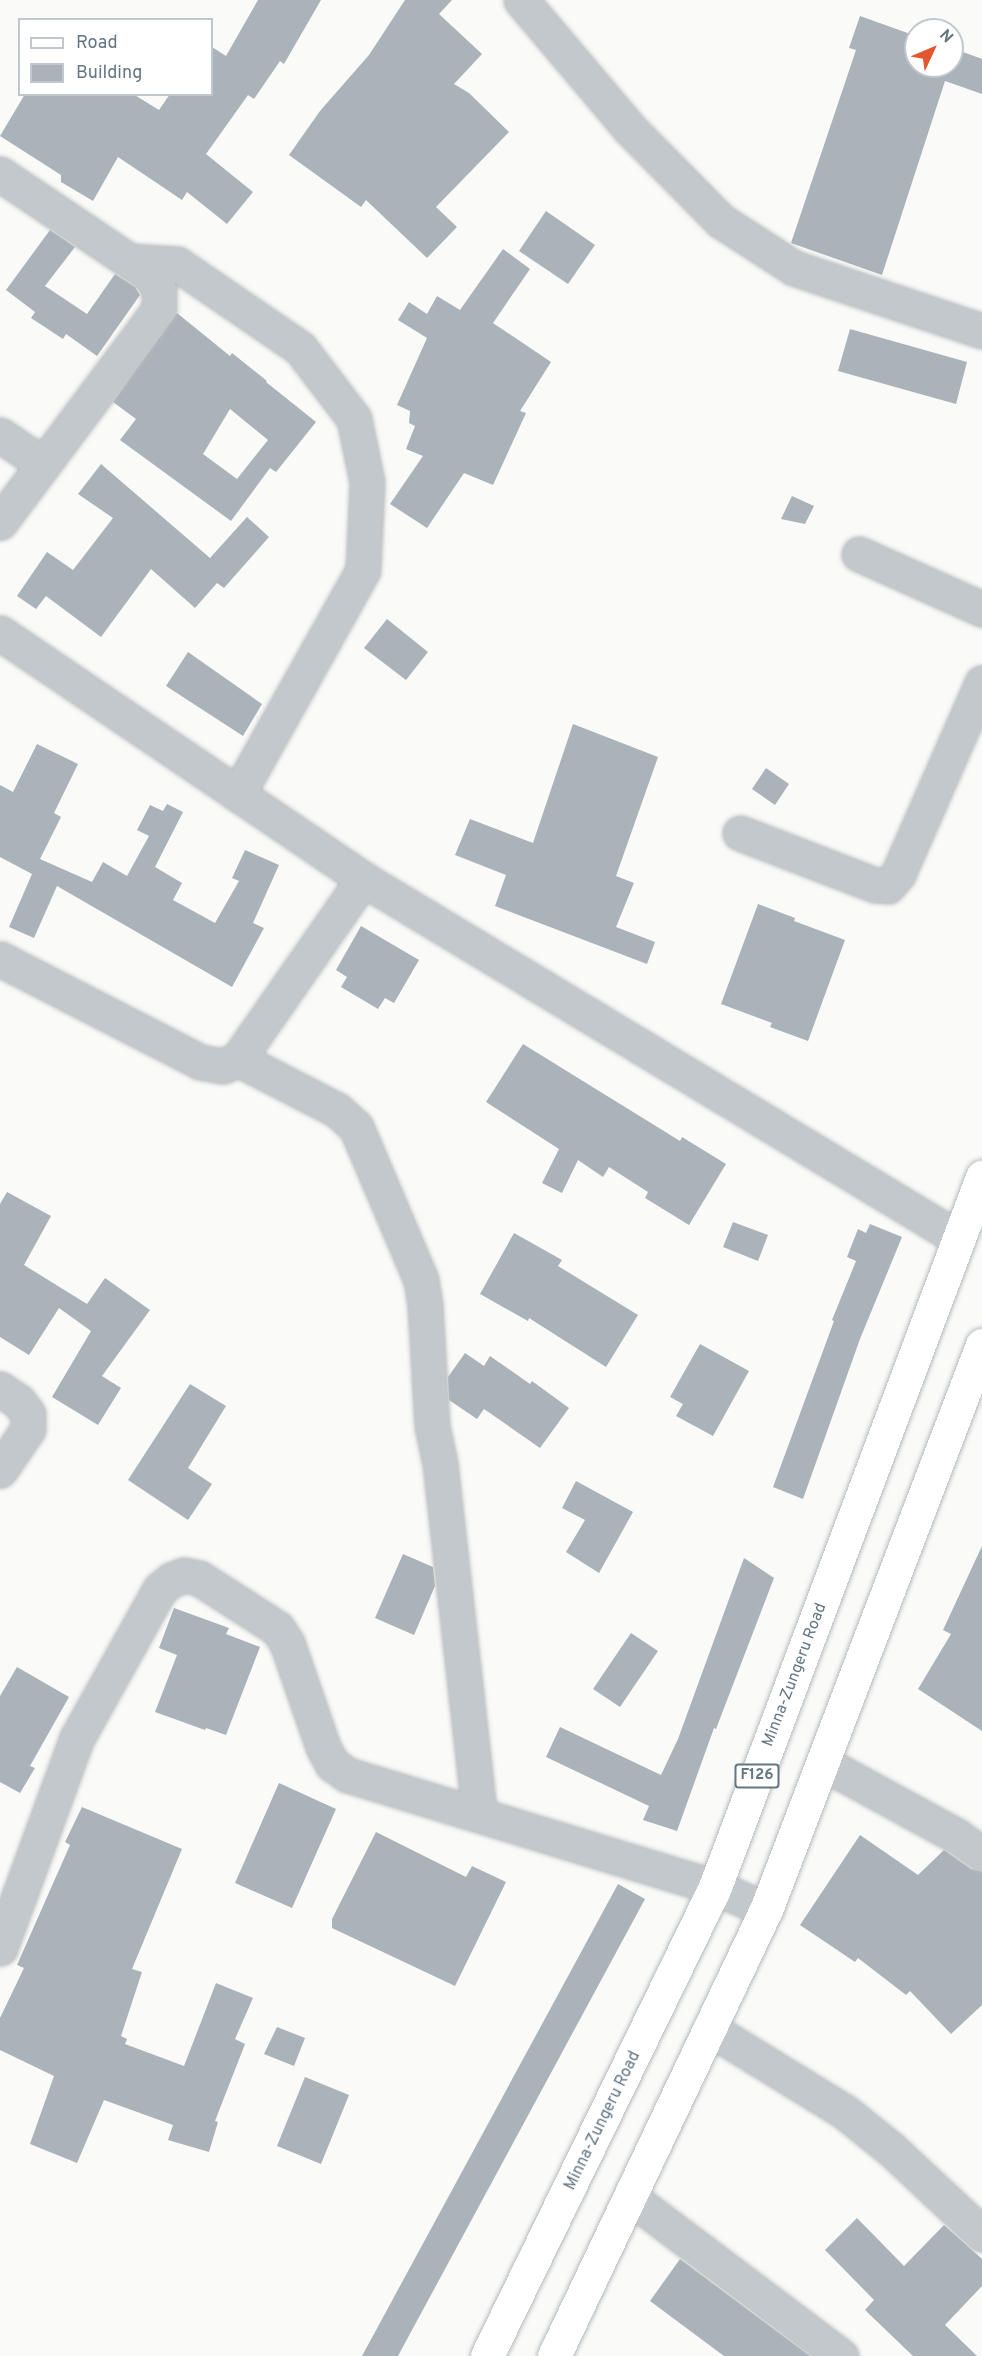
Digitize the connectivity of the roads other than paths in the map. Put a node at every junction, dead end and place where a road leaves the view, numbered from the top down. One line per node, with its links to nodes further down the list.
1 (521, 0): 4 (street)
2 (0, 174): 3 (street)
3 (129, 261): 6 (street); 12 (street)
4 (982, 331)
5 (0, 435): 6 (street)
6 (43, 464): 7 (street)
7 (0, 522)
8 (859, 554): 9 (street)
9 (982, 609)
10 (0, 633): 12 (street)
11 (982, 683): 13 (street)
12 (238, 794): 14 (street)
13 (740, 833)
14 (363, 879): 16 (street); 18 (street)
15 (0, 959): 16 (street)
16 (238, 1059): 23 (street)
17 (982, 1177): 18 (main road, Minna-Zungeru Road / F126)
18 (958, 1238): 25 (main road, Minna-Zungeru Road / F126)
19 (982, 1345): 22 (main road)
20 (0, 1389): 21 (street)
21 (0, 1470)
22 (823, 1763): 24 (street); 26 (main road)
23 (479, 1813): 25 (street); 27 (street)
24 (982, 1854)
25 (715, 1887): 26 (street); 31 (main road, Minna-Zungeru Road / F126)
26 (766, 1910): 28 (main road)
27 (0, 1948)
28 (710, 2029): 29 (main road); 30 (street)
29 (631, 2198): 32 (main road); 33 (street)
30 (982, 2234)
31 (487, 2356)
32 (554, 2356)
33 (842, 2356)

